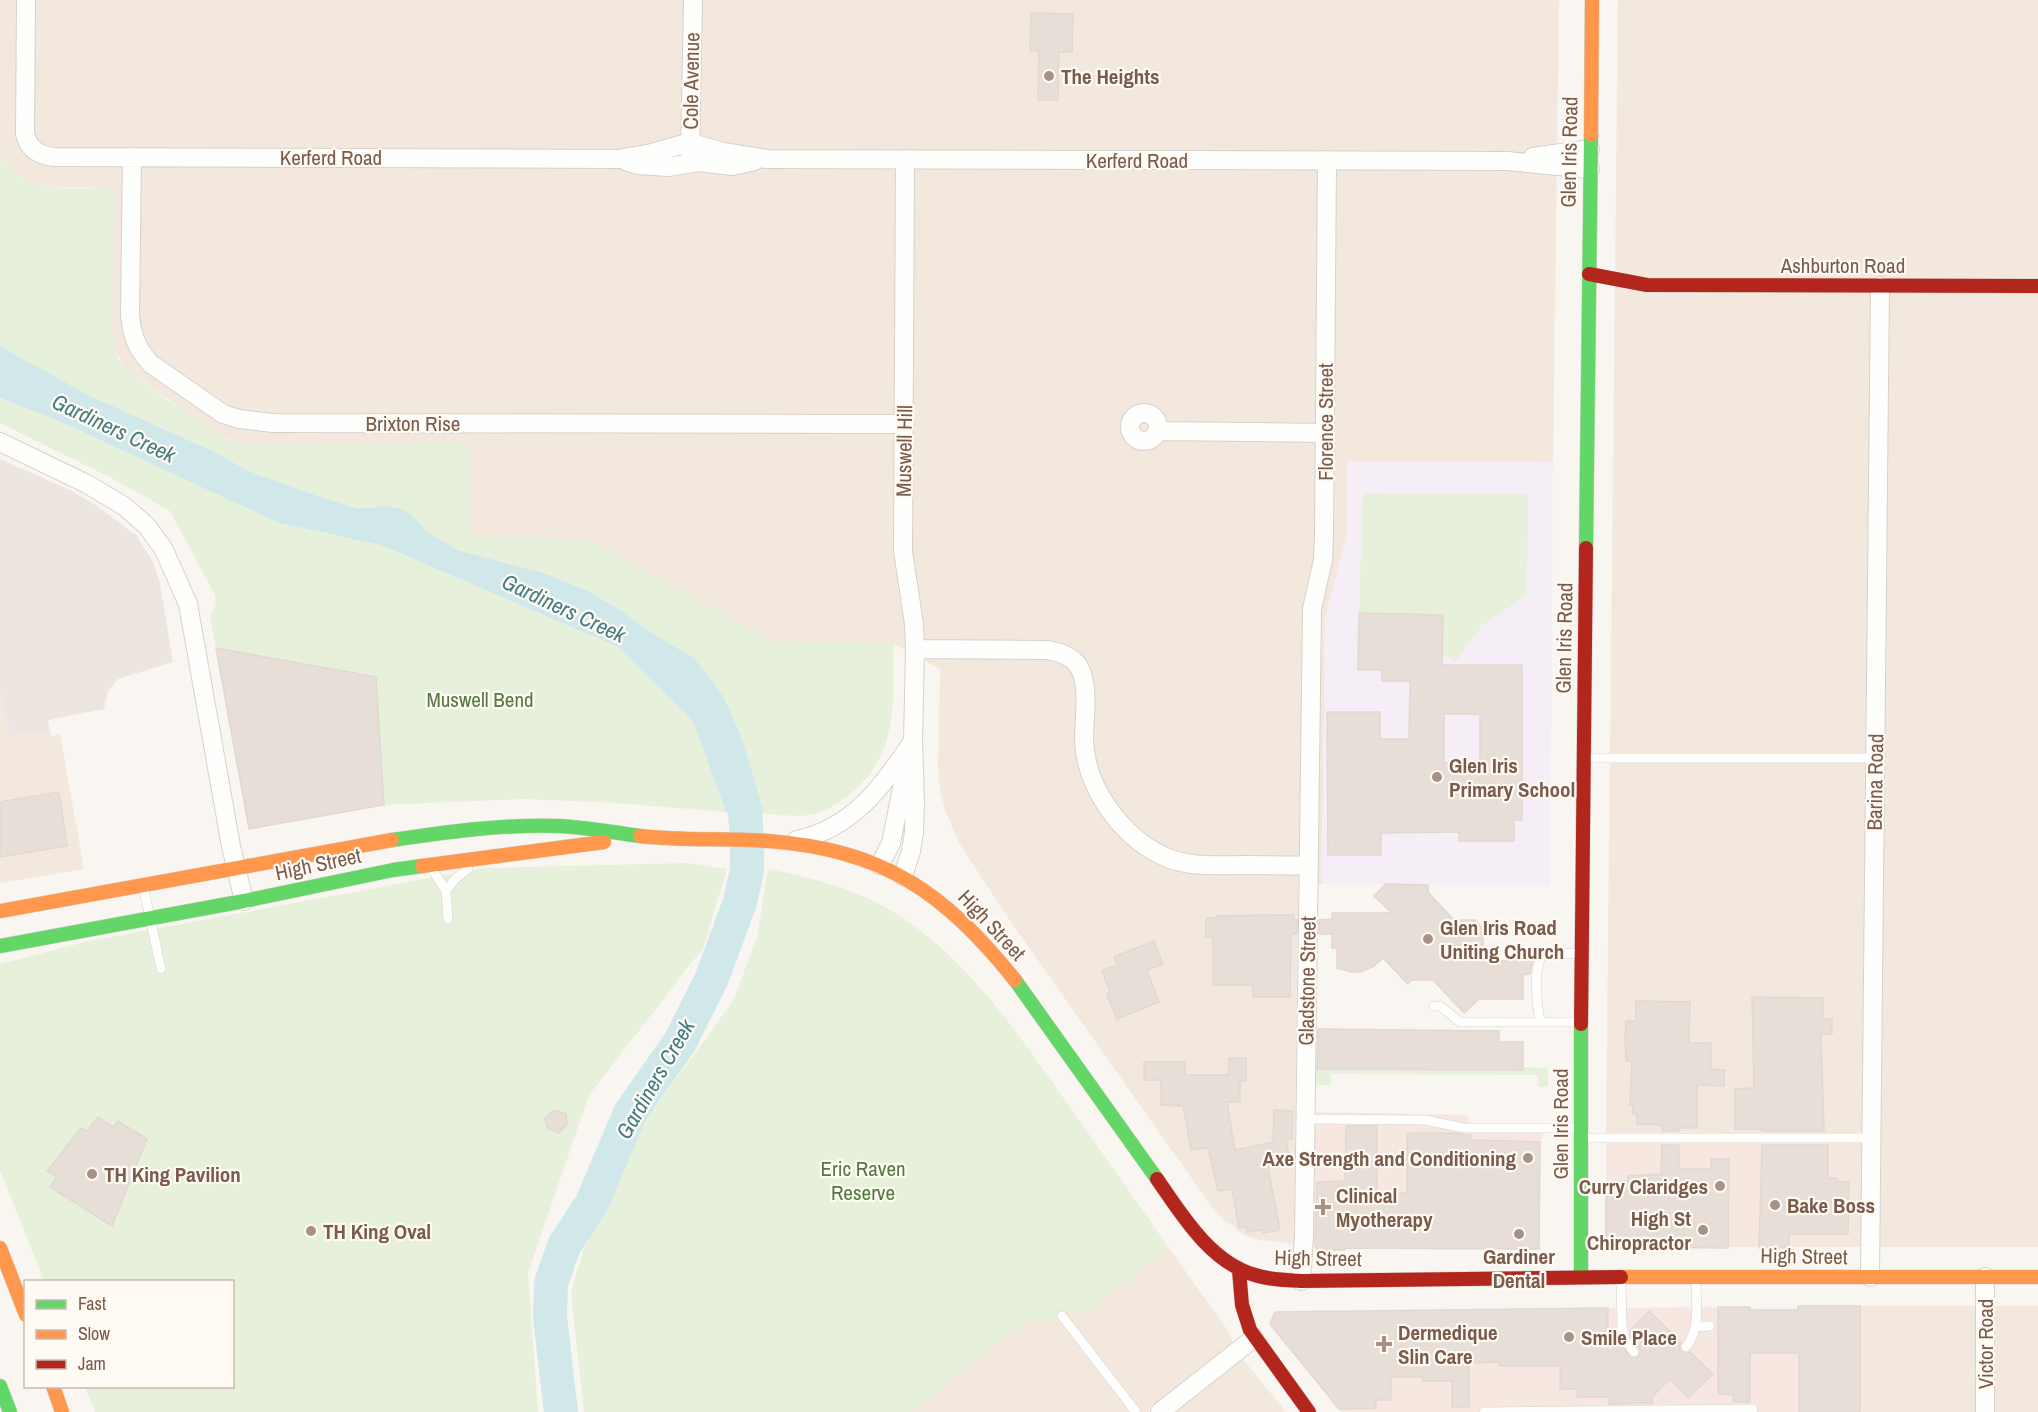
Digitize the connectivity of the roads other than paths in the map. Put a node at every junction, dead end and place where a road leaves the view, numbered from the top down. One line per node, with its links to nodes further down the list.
1 (26, 0): 6 (street, Kerferd Road)
2 (693, 0): 5 (street, Cole Avenue)
3 (1592, 0): 4 (main road, Glen Iris Road)
4 (1590, 148): 9 (street, Kerferd Road); 10 (main road, Glen Iris Road)
5 (690, 153): 6 (street, Kerferd Road); 7 (street, Kerferd Road)
6 (132, 157): 16 (street, Brixton Rise)
7 (905, 159): 8 (street, Kerferd Road); 16 (street, Muswell Hill)
8 (1327, 160): 9 (street, Kerferd Road); 18 (street, Florence Street)
9 (1507, 160): 10 (street, Kerferd Road)
10 (1590, 169): 11 (main road, Glen Iris Road)
11 (1589, 274): 12 (main road, Ashburton Road); 15 (main road, Glen Iris Road)
12 (1647, 285): 13 (main road, Ashburton Road); 15 (main road, Ashburton Road)
13 (1880, 286): 14 (main road, Ashburton Road); 24 (street, Barina Road)
14 (2038, 286)
15 (1600, 293): 23 (main road, Glen Iris Road)
16 (904, 424): 20 (street, Muswell Hill)
17 (1158, 431): 18 (street)
18 (1326, 433): 21 (street, Florence Street)
19 (0, 442): 31 (street)
20 (915, 649): 22 (street, Muswell Hill); 30 (street)
21 (1311, 682): 30 (street, Gladstone Street)
22 (913, 741): 26 (street); 29 (street, Muswell Hill); 32 (street, Muswell Hill)
23 (1584, 758): 24 (lane); 40 (main road, Glen Iris Road)
24 (1875, 758): 47 (street, Barina Road)
25 (646, 837): 26 (main road, High Street); 27 (main road, High Street); 31 (main road, High Street)
26 (779, 842): 29 (main road, High Street)
27 (484, 857): 28 (main road, High Street); 34 (lane)
28 (429, 864): 34 (lane); 35 (main road, High Street)
29 (880, 865): 32 (main road, High Street)
30 (1309, 865): 45 (street, Gladstone Street)
31 (235, 868): 33 (main road, High Street); 35 (street)
32 (903, 876): 49 (main road, High Street)
33 (143, 886): 36 (main road, High Street); 37 (lane)
34 (446, 891): 38 (lane)
35 (244, 901): 37 (main road, High Street)
36 (0, 911)
37 (150, 919): 39 (main road, High Street); 41 (lane)
38 (448, 919)
39 (0, 946)
40 (1583, 953): 43 (lane); 44 (main road, Glen Iris Road)
41 (161, 969)
42 (1434, 1006): 43 (lane)
43 (1540, 1021): 44 (lane)
44 (1582, 1022): 46 (main road, Glen Iris Road)
45 (1306, 1119): 46 (lane); 56 (street, Gladstone Street)
46 (1580, 1133): 47 (lane); 51 (main road, Glen Iris Road)
47 (1872, 1138): 53 (street, Barina Road)
48 (0, 1248): 57 (main road)
49 (1239, 1270): 56 (main road, High Street); 61 (main road)
50 (1696, 1276): 52 (main road, High Street); 53 (main road, High Street); 60 (lane)
51 (1581, 1277): 52 (main road, High Street); 56 (main road, High Street)
52 (1621, 1277): 63 (lane)
53 (1870, 1277): 54 (main road, High Street)
54 (1985, 1277): 55 (main road, High Street); 73 (street, Victor Road)
55 (2038, 1277)
56 (1301, 1281)
57 (24, 1310)
58 (1062, 1316): 69 (lane)
59 (1710, 1326): 60 (lane)
60 (1696, 1327): 62 (lane)
61 (1254, 1338): 70 (street); 71 (main road)
62 (1686, 1347)
63 (1634, 1352)
64 (0, 1386): 67 (main road)
65 (54, 1388): 68 (main road)
66 (1753, 1409): 72 (lane)
67 (10, 1412)
68 (62, 1412)
69 (1136, 1412)
70 (1160, 1412)
71 (1309, 1412)
72 (1485, 1412)
73 (1984, 1412)

